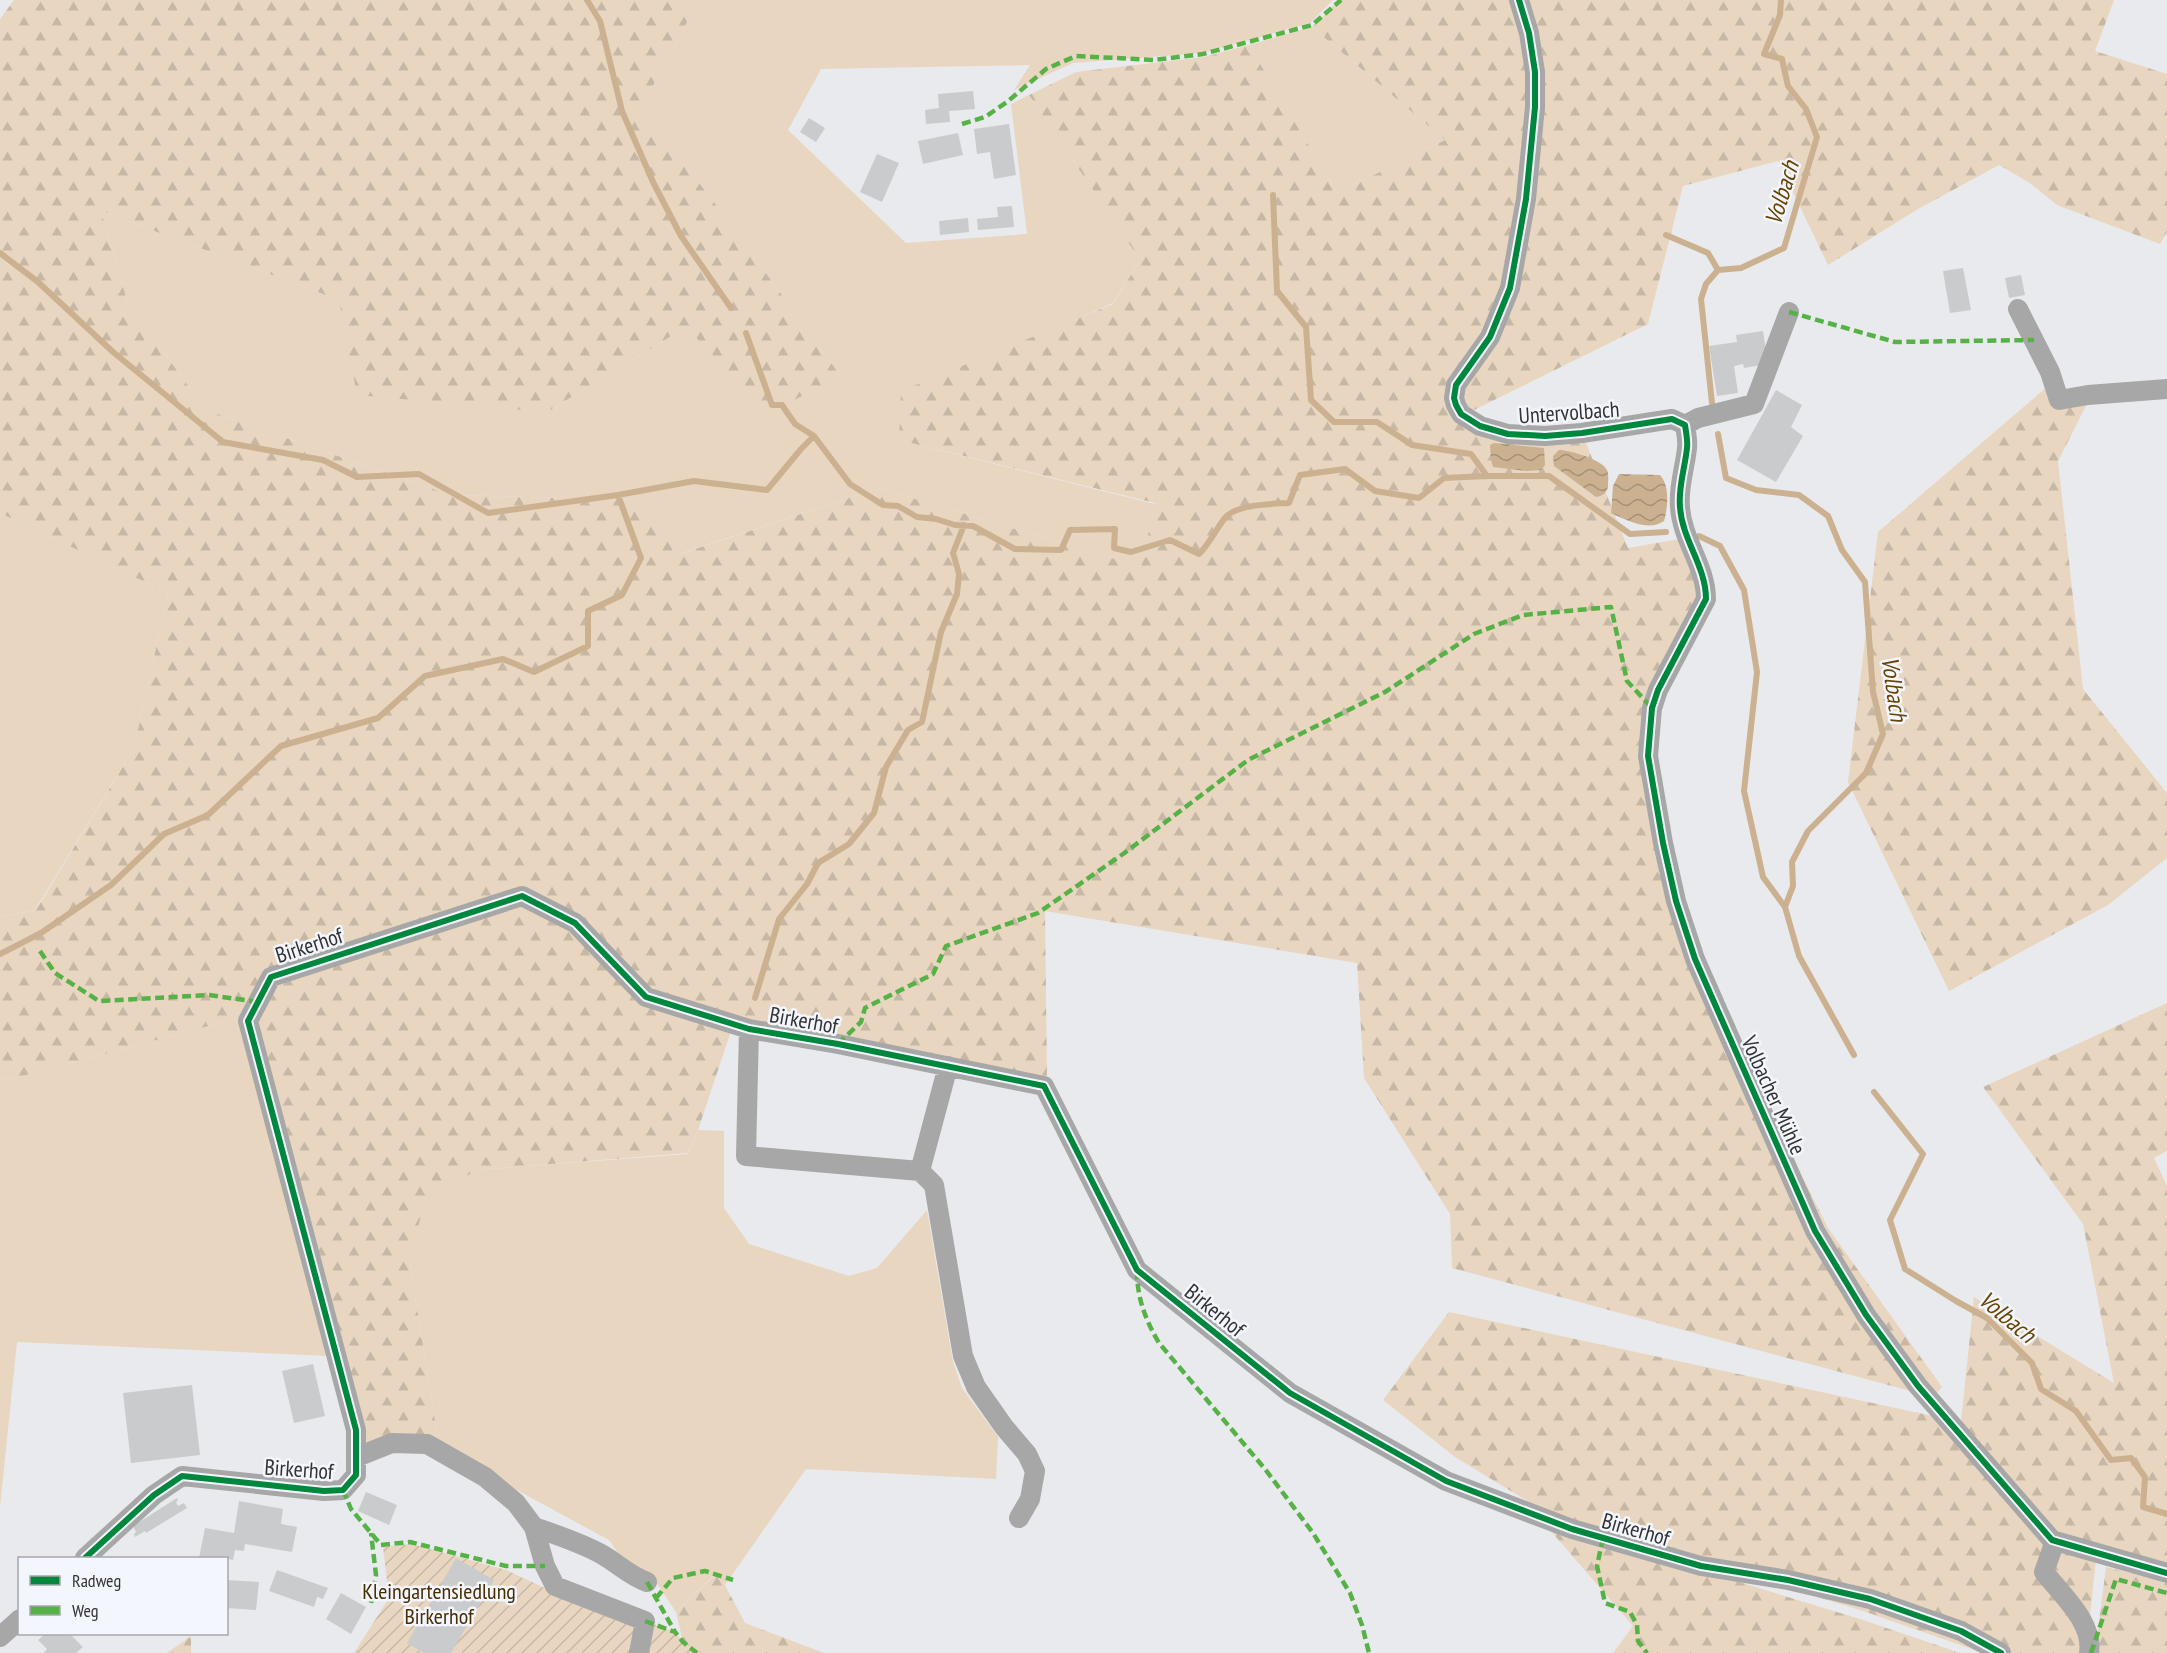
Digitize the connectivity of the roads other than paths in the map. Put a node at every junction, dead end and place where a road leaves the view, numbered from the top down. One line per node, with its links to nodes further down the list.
1 (1519, 0): 5 (street, Untervolbach)
2 (2018, 309): 4 (street)
3 (1789, 312): 5 (street)
4 (2167, 389)
5 (1685, 425): 12 (street, Volbacher Mühle)
6 (749, 1029): 7 (street, Birkerhof); 8 (street); 9 (street, Birkerhof)
7 (948, 1066): 8 (street); 19 (street, Birkerhof)
8 (920, 1171): 10 (street)
9 (357, 1457): 11 (street); 13 (street, Birkerhof)
10 (1019, 1518)
11 (534, 1527): 15 (street); 18 (street)
12 (2055, 1541): 14 (street); 20 (street)
13 (86, 1557)
14 (2167, 1573)
15 (647, 1582)
16 (18, 1621): 17 (street)
17 (0, 1637)
18 (639, 1653)
19 (2001, 1653)
20 (2089, 1653)

